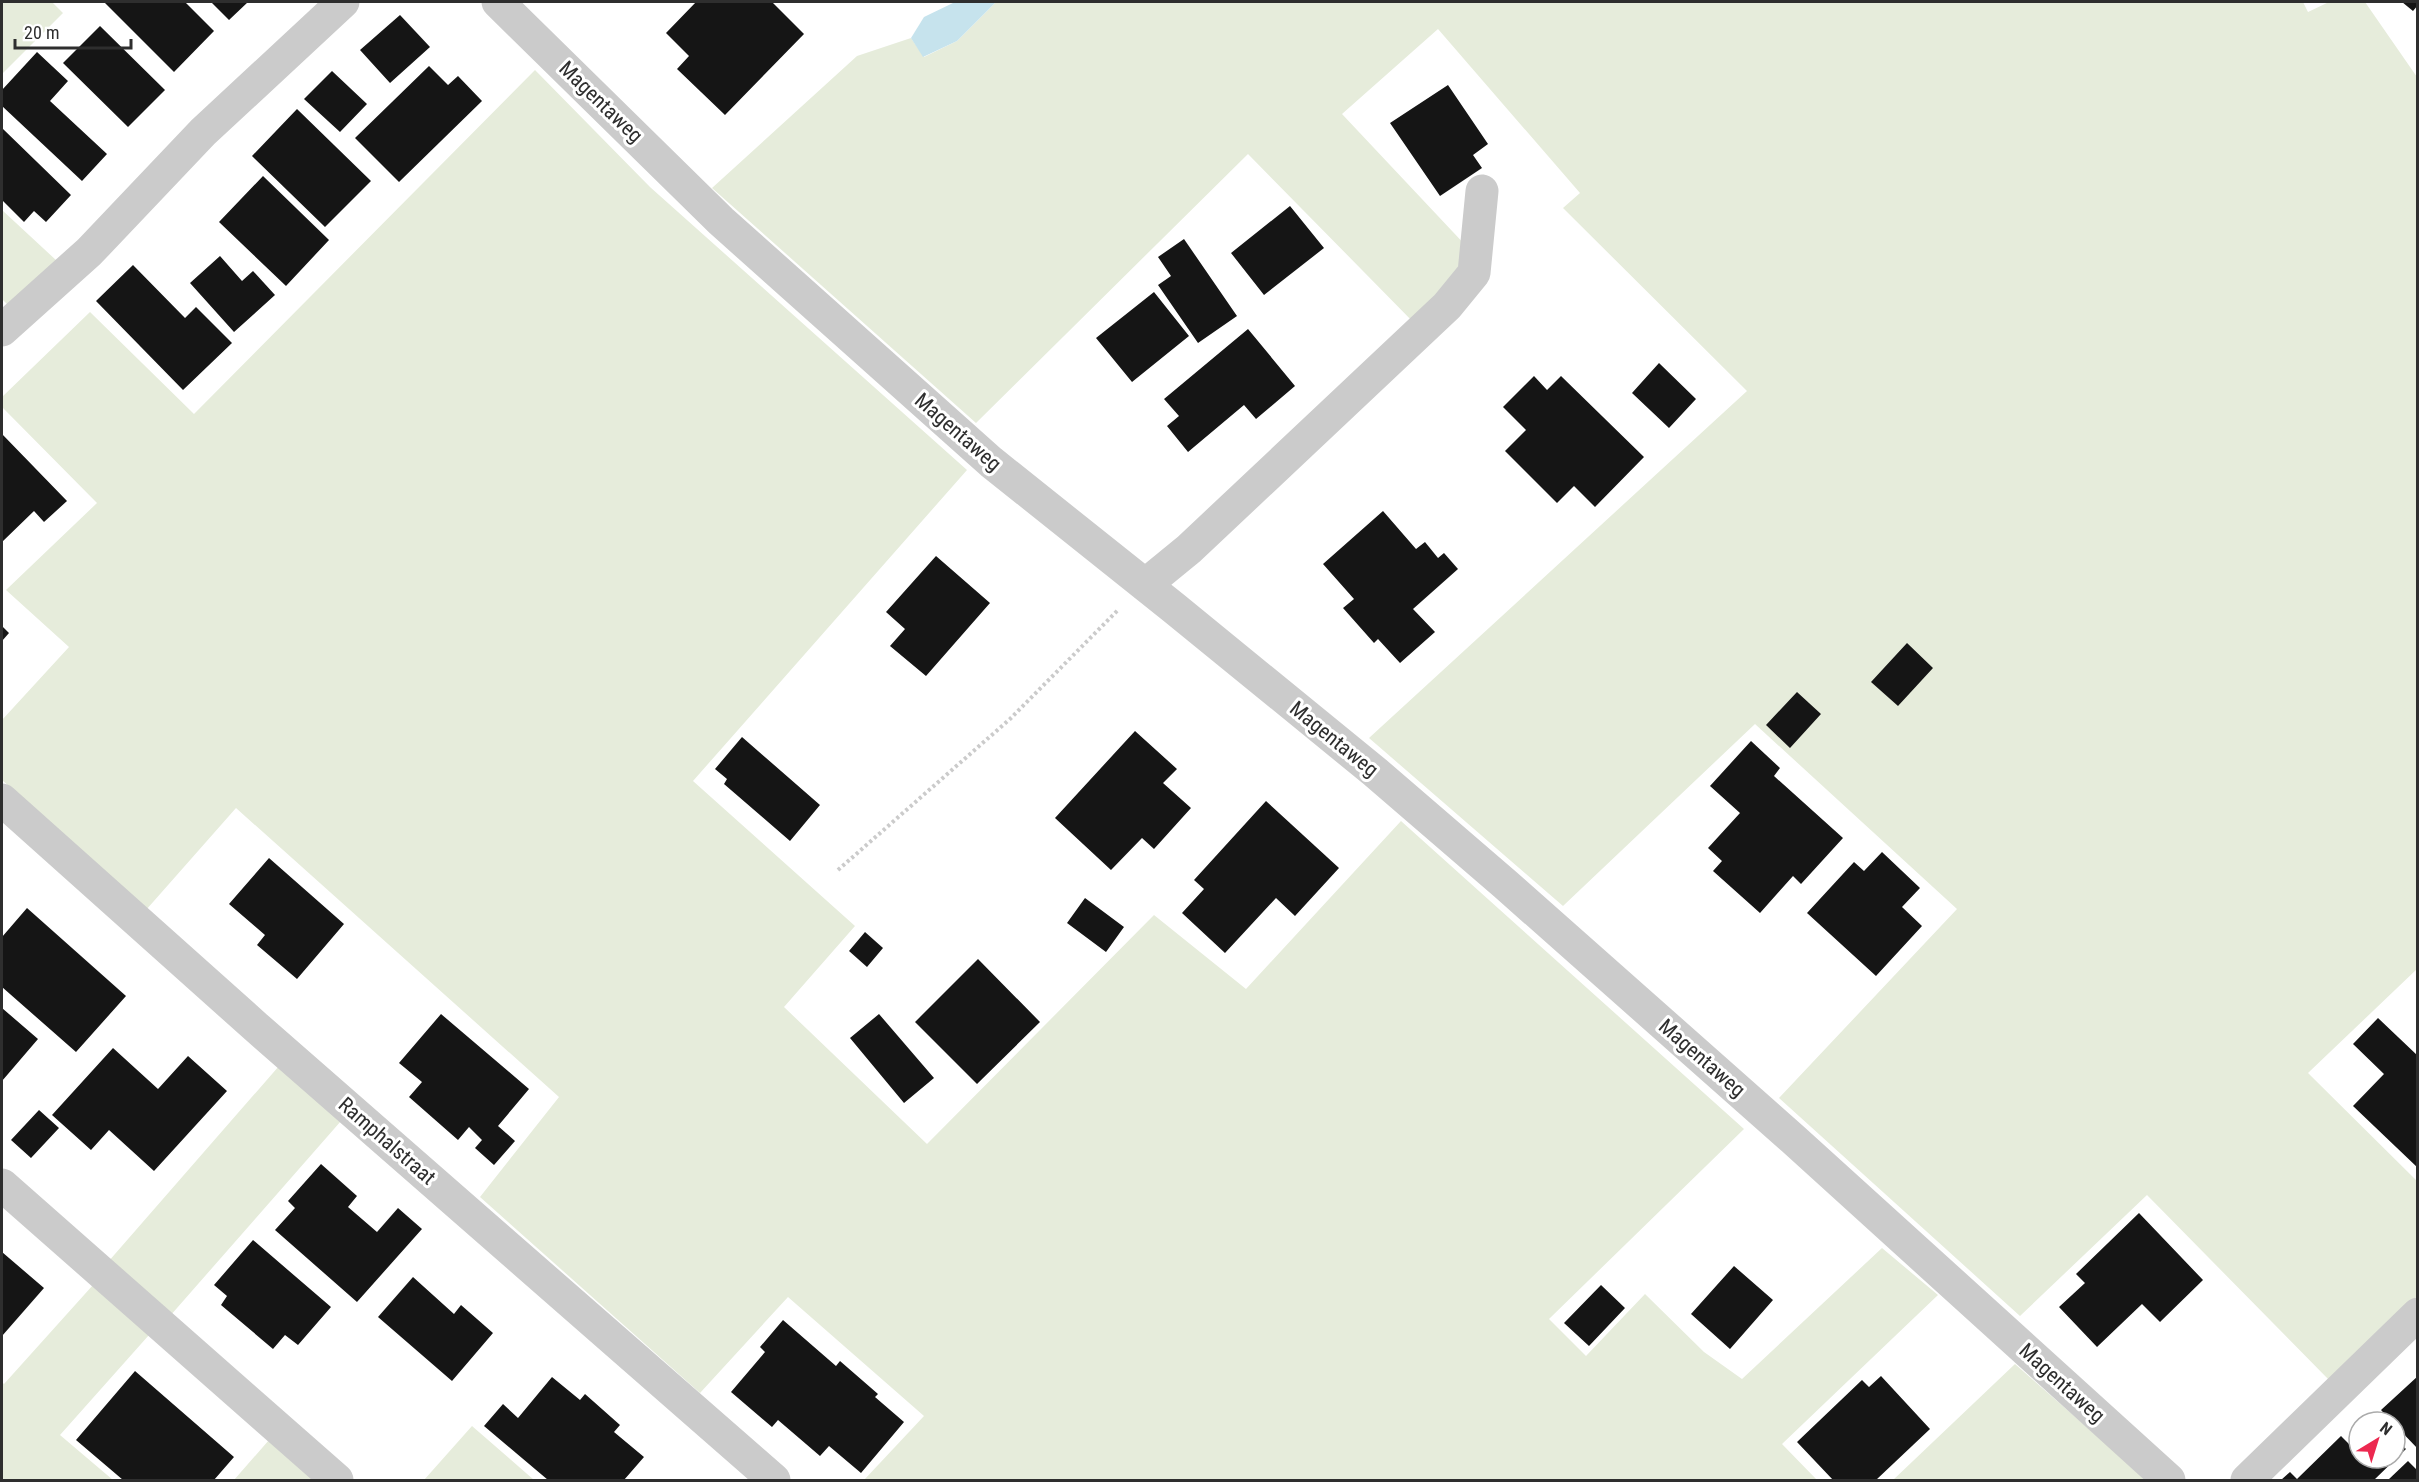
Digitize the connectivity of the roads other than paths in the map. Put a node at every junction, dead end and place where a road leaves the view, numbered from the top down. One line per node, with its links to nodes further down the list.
1 (343, 2): 4 (street)
2 (498, 2): 5 (street, Magentaweg)
3 (1482, 191): 5 (street)
4 (2, 330)
5 (1145, 585): 11 (street, Magentaweg)
6 (2, 800): 10 (street, Ramphalstraat)
7 (2, 1185): 9 (street)
8 (2418, 1314): 12 (street)
9 (337, 1480)
10 (774, 1480)
11 (2169, 1480)
12 (2247, 1480)

